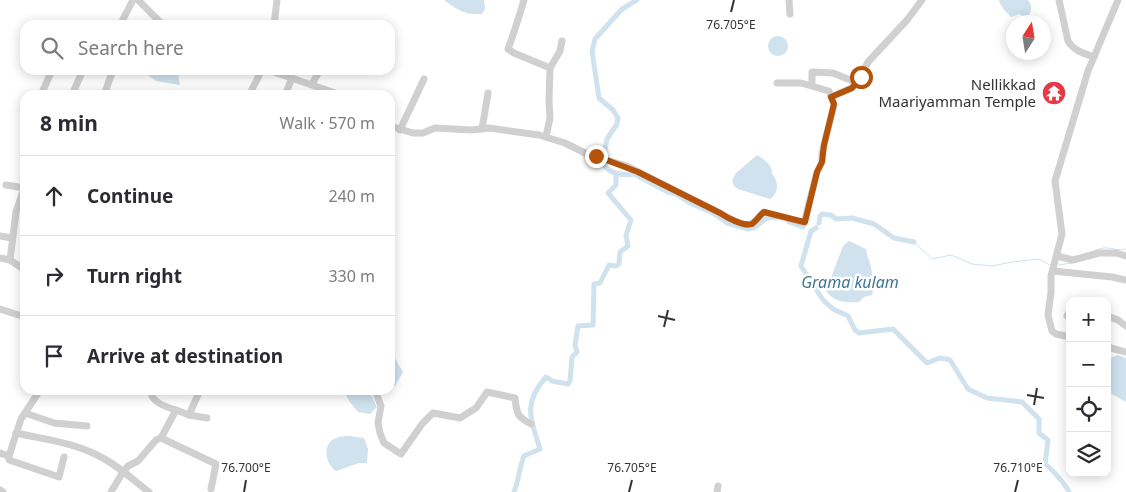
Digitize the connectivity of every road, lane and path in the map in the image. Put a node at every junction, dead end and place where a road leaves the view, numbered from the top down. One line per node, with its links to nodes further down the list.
1 (133, 0): 10 (street)
2 (138, 0): 11 (street)
3 (277, 0): 12 (street)
4 (524, 0): 15 (street)
5 (789, 0): 9 (street)
6 (922, 0): 24 (street)
7 (1059, 0): 14 (street)
8 (1118, 0): 14 (street)
9 (790, 14)
10 (123, 20)
11 (158, 20)
12 (275, 20)
13 (562, 41): 15 (street)
14 (1094, 57): 45 (street)
15 (550, 68): 39 (street)
16 (50, 75): 28 (street)
17 (81, 75): 29 (street)
18 (111, 75): 30 (street)
19 (259, 75): 31 (street)
20 (283, 75): 22 (street)
21 (317, 75): 26 (street)
22 (292, 78): 26 (street); 32 (street)
23 (424, 79): 38 (street)
24 (858, 81): 27 (street); 35 (street)
25 (777, 83): 27 (street)
26 (312, 84): 33 (street)
27 (812, 85): 35 (street)
28 (43, 90)
29 (74, 90)
30 (106, 90)
31 (252, 90)
32 (287, 90)
33 (328, 90)
34 (488, 93): 37 (street)
35 (831, 97): 39 (street)
36 (395, 128): 38 (street)
37 (482, 129): 38 (street); 39 (street)
38 (400, 130)
39 (546, 137)
40 (6, 185): 41 (street)
41 (20, 186)
42 (20, 201): 44 (street)
43 (0, 236): 44 (street)
44 (12, 238): 48 (street)
45 (1057, 256): 46 (street); 50 (street)
46 (1126, 256)
47 (0, 258): 48 (street)
48 (10, 260): 49 (street)
49 (20, 267)
50 (1053, 271): 51 (street); 56 (street)
51 (1126, 280)
52 (0, 309): 53 (street)
53 (20, 315)
54 (1111, 317): 55 (street)
55 (1126, 326)
56 (1066, 336)
57 (1111, 349): 58 (street)
58 (1126, 352)
59 (37, 395): 64 (street)
60 (151, 395): 63 (street)
61 (198, 395): 65 (street)
62 (377, 395): 67 (street)
63 (176, 410): 65 (street); 70 (street)
64 (25, 413): 68 (street); 69 (street)
65 (189, 415): 66 (street)
66 (207, 418)
67 (531, 424)
68 (87, 426)
69 (16, 433): 72 (street); 74 (street)
70 (161, 438): 74 (street); 75 (street)
71 (0, 453): 72 (street)
72 (9, 456): 73 (street)
73 (64, 457)
74 (123, 472): 76 (street); 77 (street)
75 (211, 488)
76 (111, 492)
77 (149, 492)

